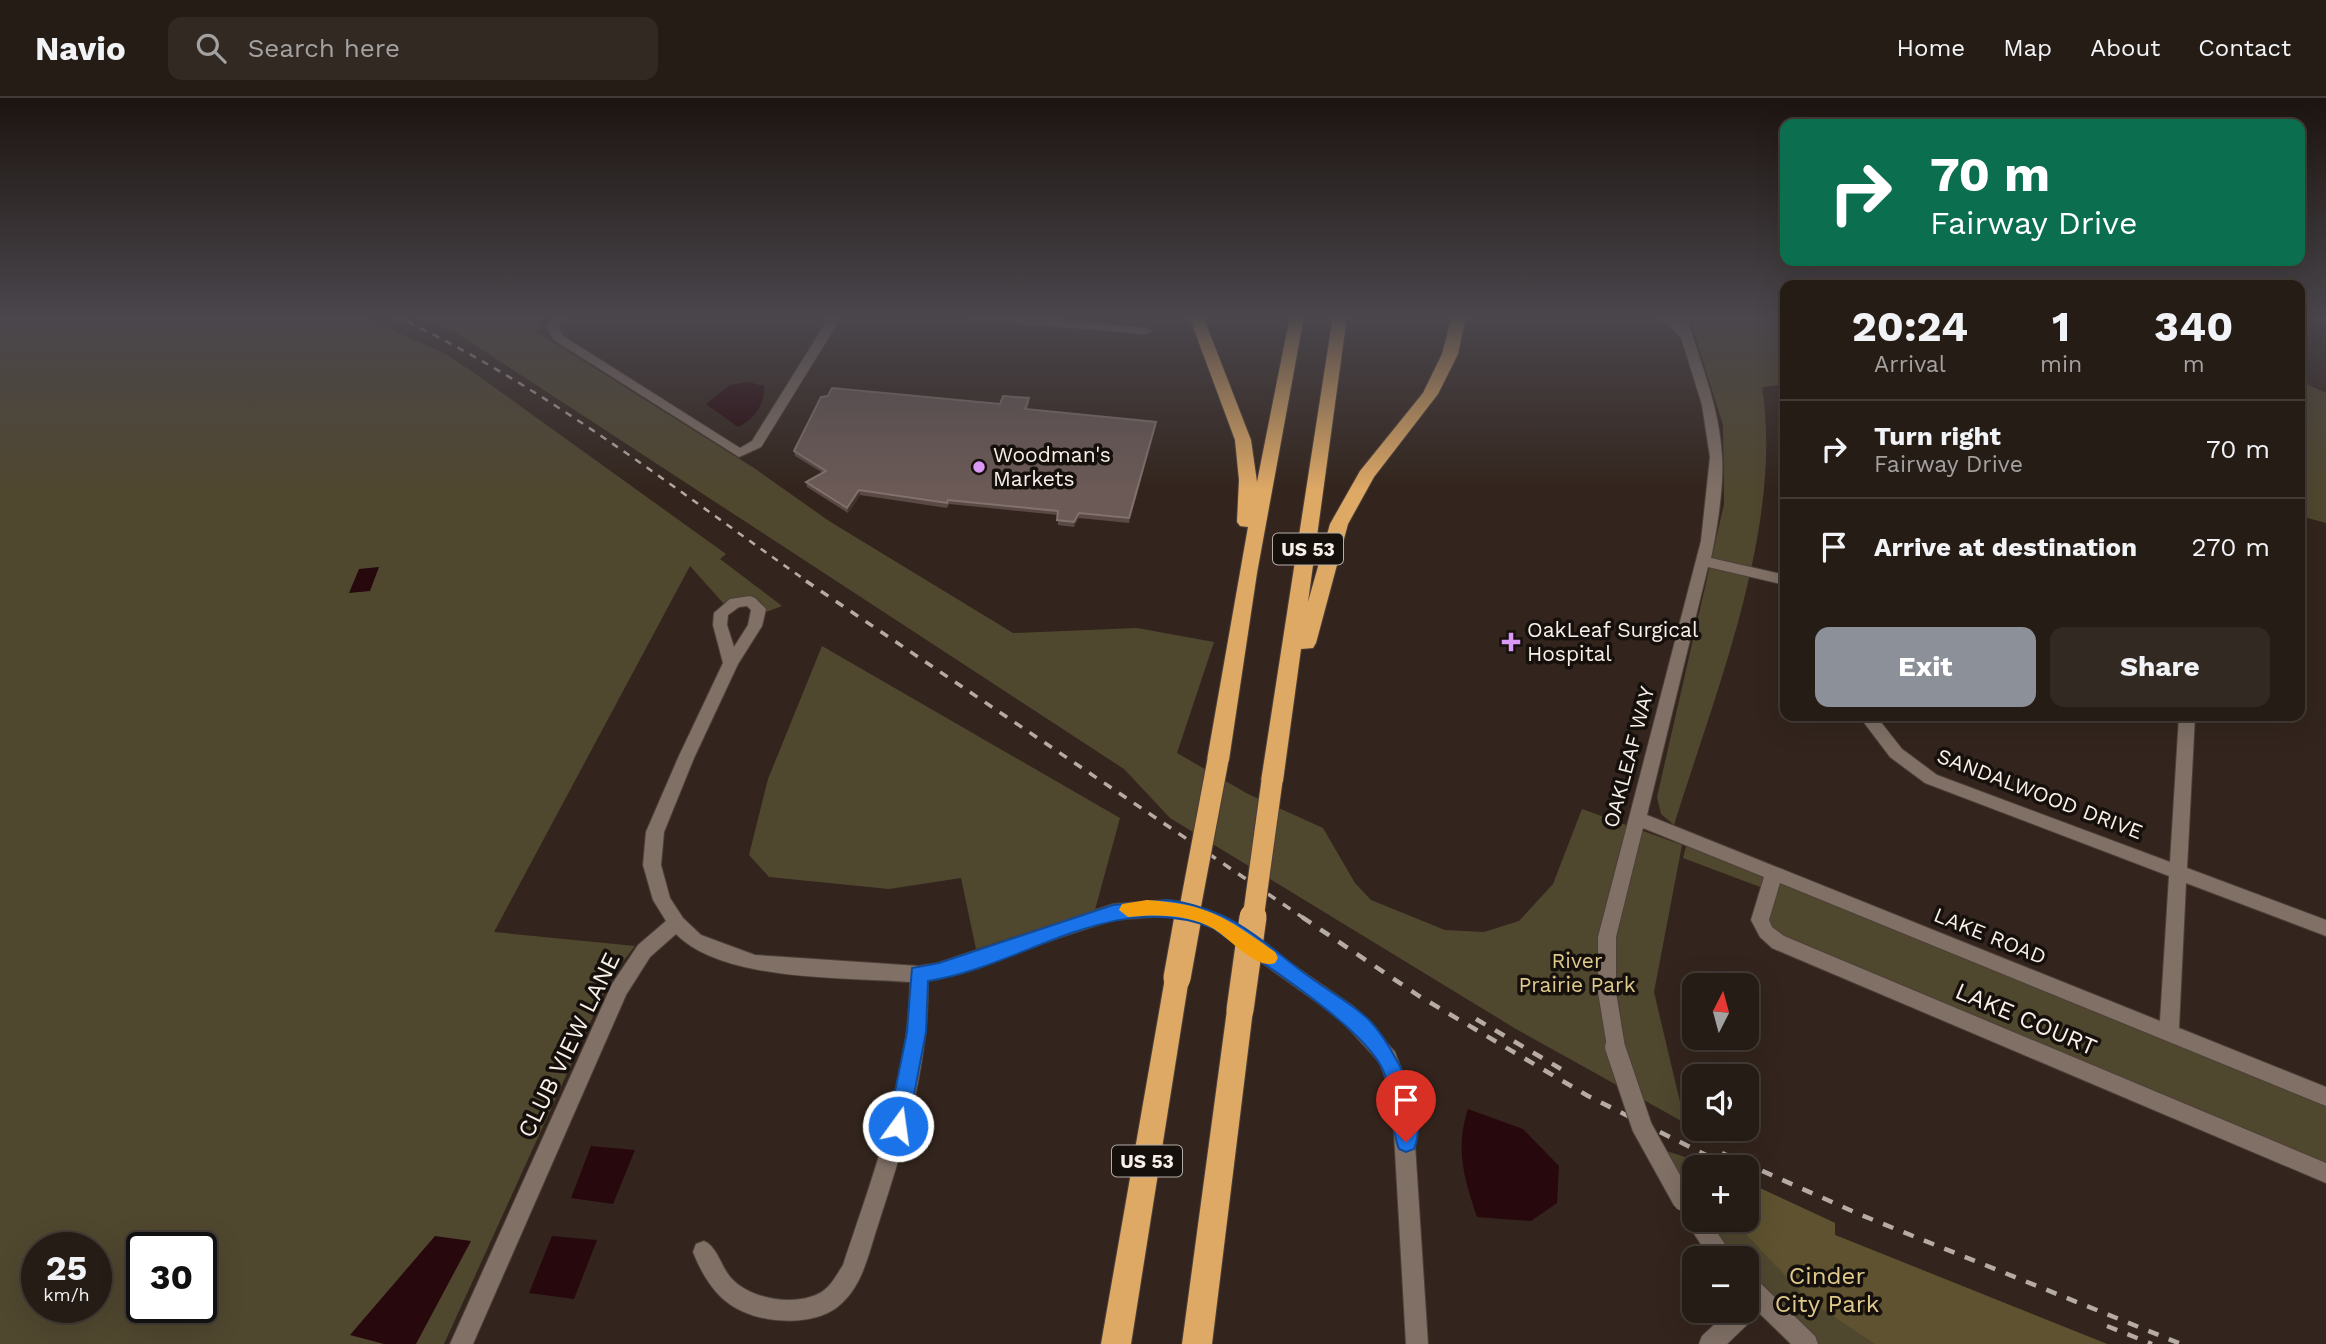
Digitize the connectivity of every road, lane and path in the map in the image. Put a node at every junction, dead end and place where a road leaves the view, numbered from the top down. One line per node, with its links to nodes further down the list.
1 (612, 374): 2 (street)
2 (800, 374)
3 (1218, 374): 9 (highway)
4 (1286, 374): 9 (highway, US 53)
5 (1332, 374): 12 (highway, US 53)
6 (1440, 374): 12 (highway)
7 (1699, 374): 8 (street, OAKLEAF WAY)
8 (1703, 561): 10 (street); 15 (street, OAKLEAF WAY)
9 (1248, 573): 29 (highway, US 53, bridge)
10 (1780, 579)
11 (732, 663): 18 (street)
12 (1287, 695): 30 (highway, US 53, bridge)
13 (1871, 721): 16 (street, SANDALWOOD DRIVE)
14 (2187, 721): 16 (street)
15 (1637, 818): 17 (street, LAKE ROAD); 24 (street, OAKLEAF WAY, bridge)
16 (2178, 872): 19 (street, SANDALWOOD DRIVE); 21 (street)
17 (1774, 873): 21 (street, LAKE ROAD); 23 (street, LAKE COURT)
18 (677, 923): 20 (street); 28 (street, CLUB VIEW LANE)
19 (2326, 928)
20 (919, 974): 25 (street); 31 (street)
21 (2168, 1033): 22 (street, LAKE ROAD)
22 (2326, 1097)
23 (2326, 1173)
24 (1682, 1197)
25 (704, 1252)
26 (1759, 1308): 33 (street)
27 (1729, 1323): 32 (street)
28 (461, 1344)
29 (1116, 1344)
30 (1197, 1344)
31 (1418, 1344)
32 (1710, 1344)
33 (1807, 1344)

